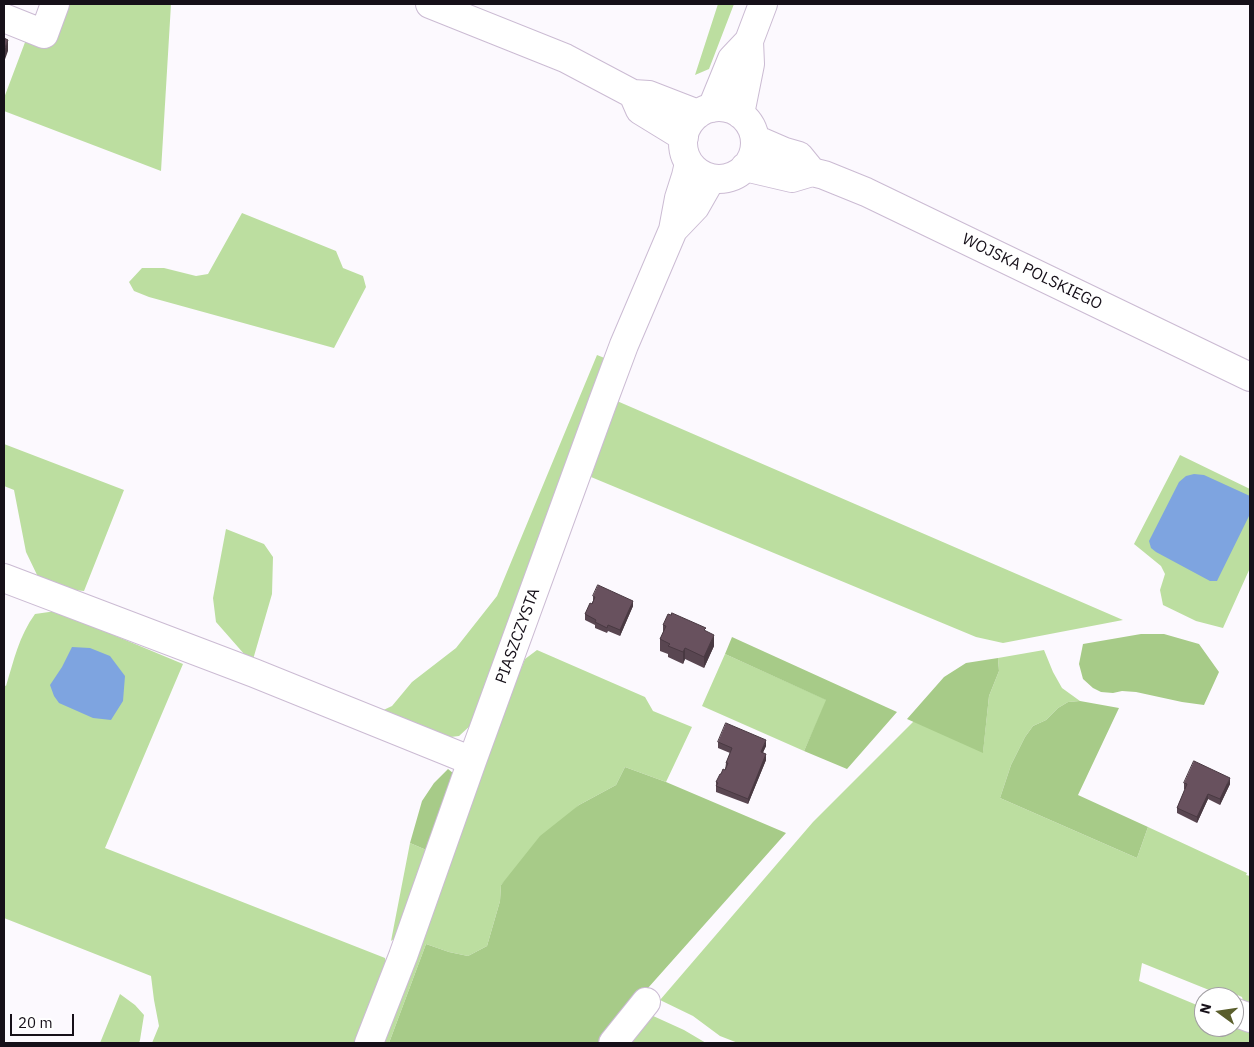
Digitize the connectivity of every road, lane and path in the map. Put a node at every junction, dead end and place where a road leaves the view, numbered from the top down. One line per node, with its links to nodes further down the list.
1 (55, 4): 4 (street)
2 (430, 4): 6 (street)
3 (763, 4): 5 (street)
4 (4, 18)
5 (749, 40): 7 (street); 8 (street)
6 (633, 94): 7 (street); 10 (street)
7 (705, 111): 8 (street); 10 (street)
8 (740, 114): 9 (street)
9 (755, 139): 11 (street); 12 (street, WOJSKA POLSKIEGO)
10 (686, 150): 13 (street); 14 (street, PIASZCZYSTA)
11 (746, 167): 12 (street, WOJSKA POLSKIEGO); 13 (street)
12 (812, 172): 15 (street, WOJSKA POLSKIEGO)
13 (711, 178): 14 (street, PIASZCZYSTA)
14 (673, 230): 17 (street, PIASZCZYSTA)
15 (1250, 377)
16 (4, 578): 17 (street)
17 (472, 761): 19 (street, PIASZCZYSTA)
18 (646, 1002): 20 (street)
19 (369, 1043)
20 (613, 1043)

